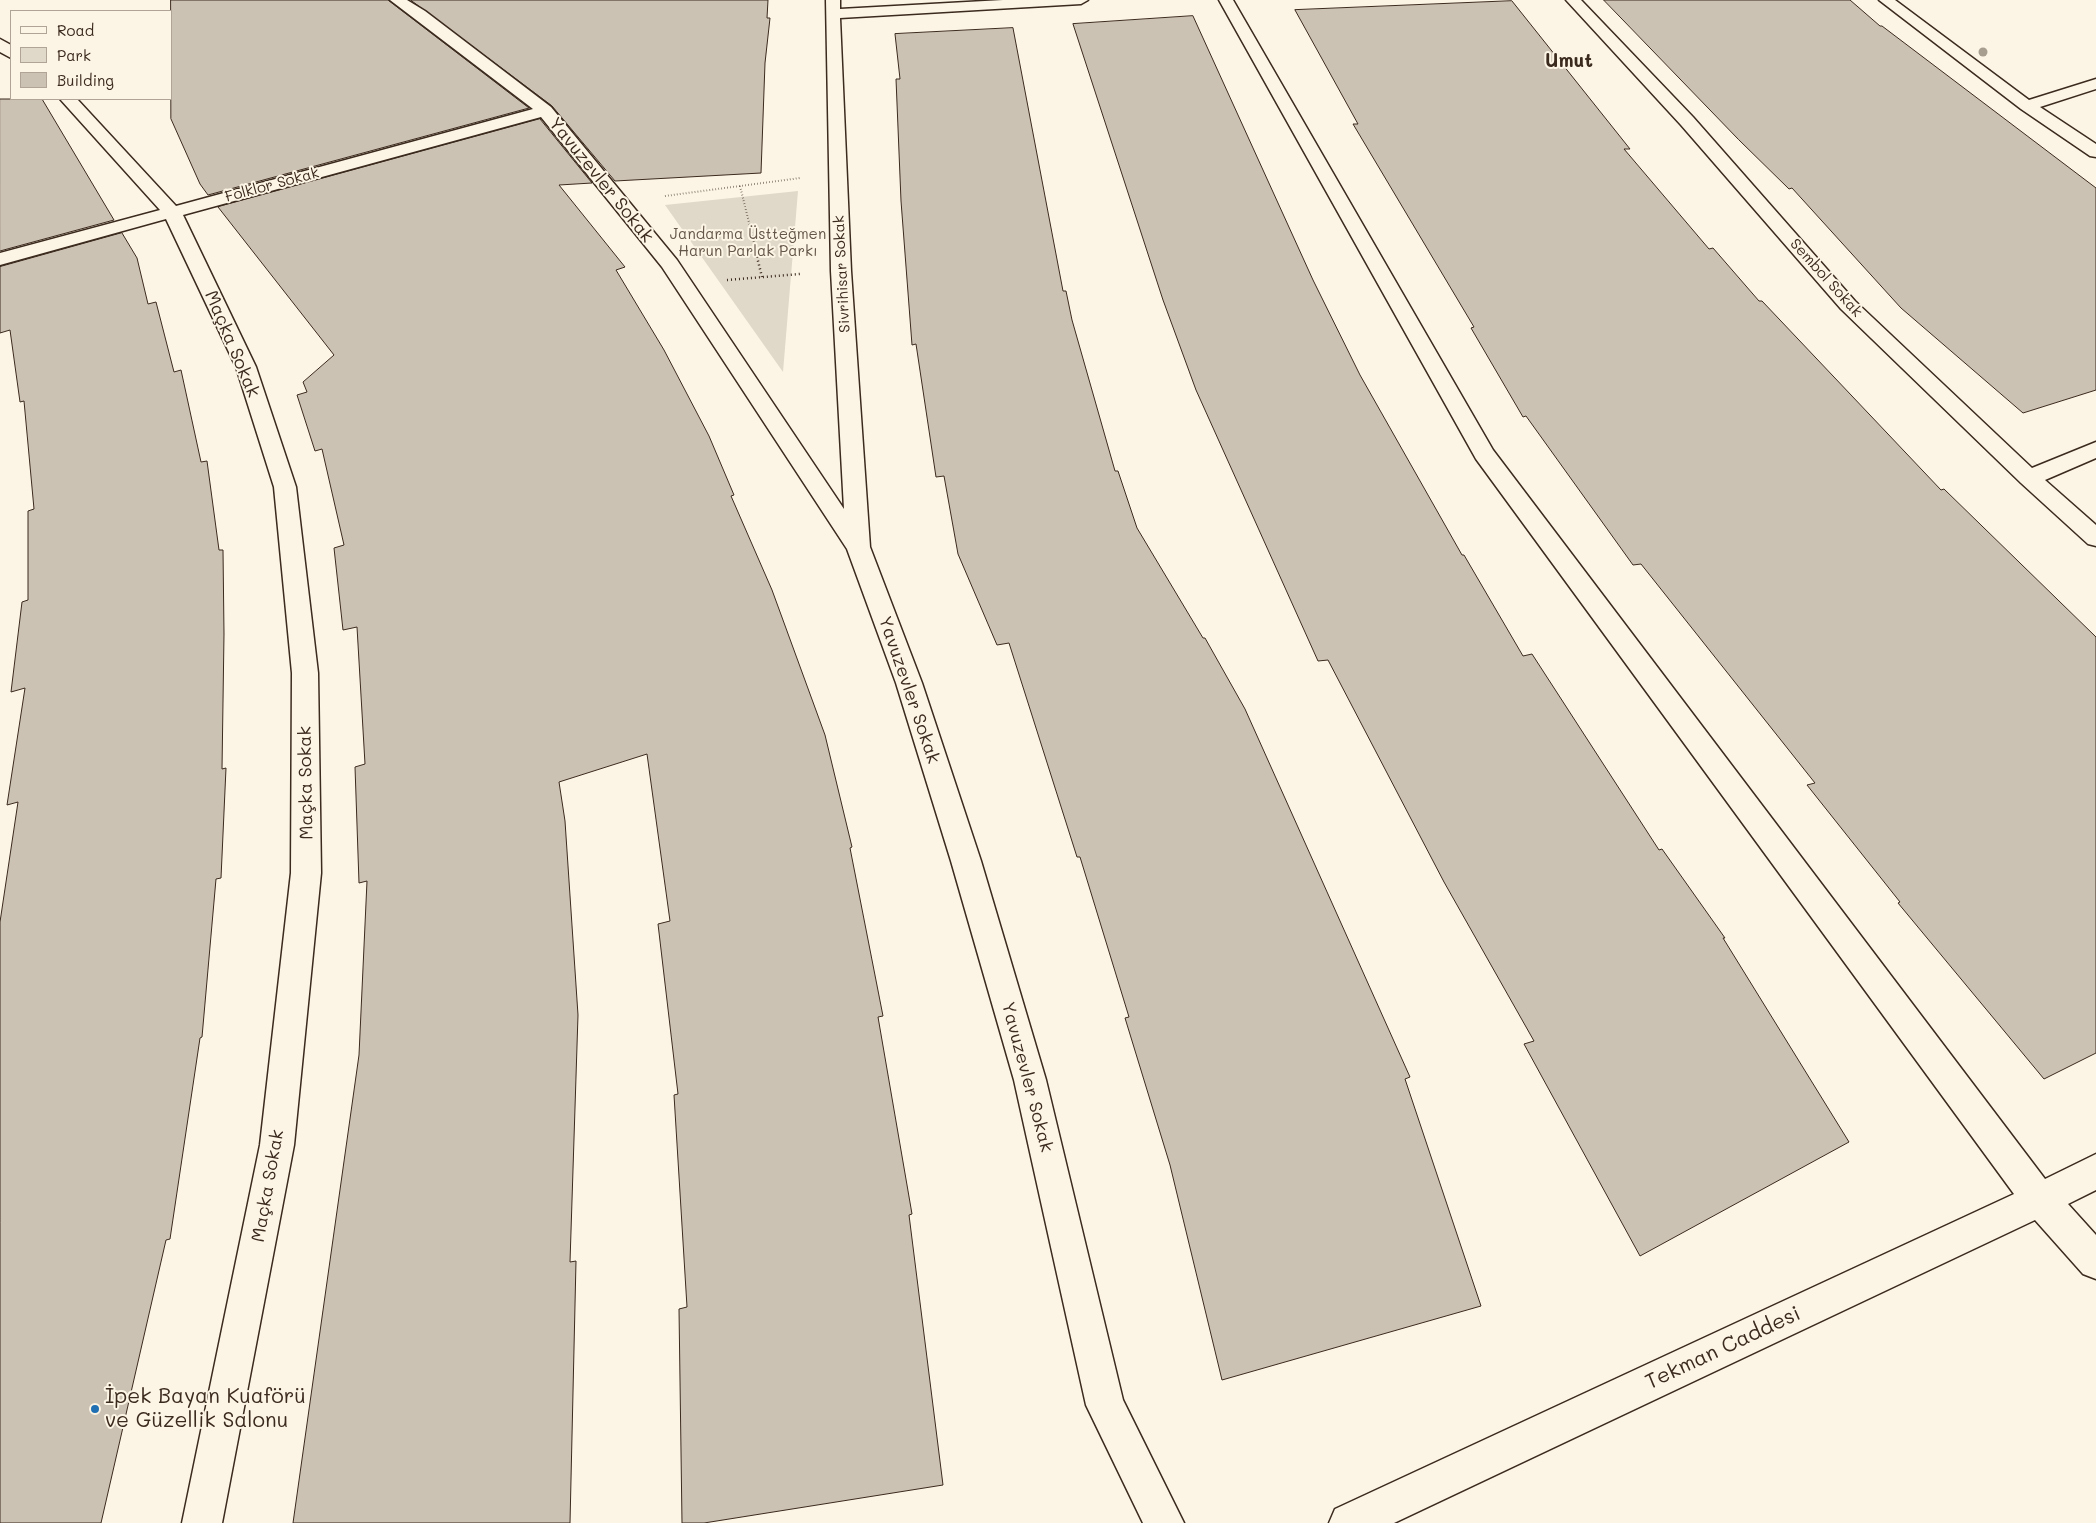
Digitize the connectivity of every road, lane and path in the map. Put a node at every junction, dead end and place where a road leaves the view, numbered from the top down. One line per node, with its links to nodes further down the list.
1 (397, 0): 10 (street, Yavuzevler Sokak)
2 (1081, 0): 6 (street)
3 (1226, 0): 25 (street)
4 (1574, 0): 21 (street, Sembol Sokak)
5 (1886, 0): 9 (street)
6 (833, 7): 12 (street, Sivrihisar Sokak)
7 (2096, 84): 9 (street)
8 (69, 100): 15 (street, Maçka Sokak)
9 (2028, 106): 11 (street)
10 (545, 112): 14 (street, Yavuzevler Sokak); 15 (street, Folklor Sokak)
11 (2096, 152)
12 (838, 172): 13 (path); 17 (street, Sivrihisar Sokak)
13 (740, 186): 14 (path); 18 (path)
14 (619, 202): 19 (street, Yavuzevler Sokak)
15 (172, 212): 16 (street, Folklor Sokak); 27 (street, Maçka Sokak)
16 (0, 259)
17 (841, 271): 18 (path); 23 (street, Sivrihisar Sokak)
18 (762, 277): 19 (path)
19 (681, 283): 23 (street, Yavuzevler Sokak)
20 (2096, 449): 21 (street)
21 (2029, 478): 22 (street, Sembol Sokak)
22 (2096, 538)
23 (858, 548): 28 (street, Yavuzevler Sokak)
24 (2096, 1171): 25 (street, Tekman Caddesi)
25 (2040, 1200): 26 (street); 29 (street, Tekman Caddesi)
26 (2096, 1261)
27 (202, 1523)
28 (1164, 1523)
29 (1349, 1523)

